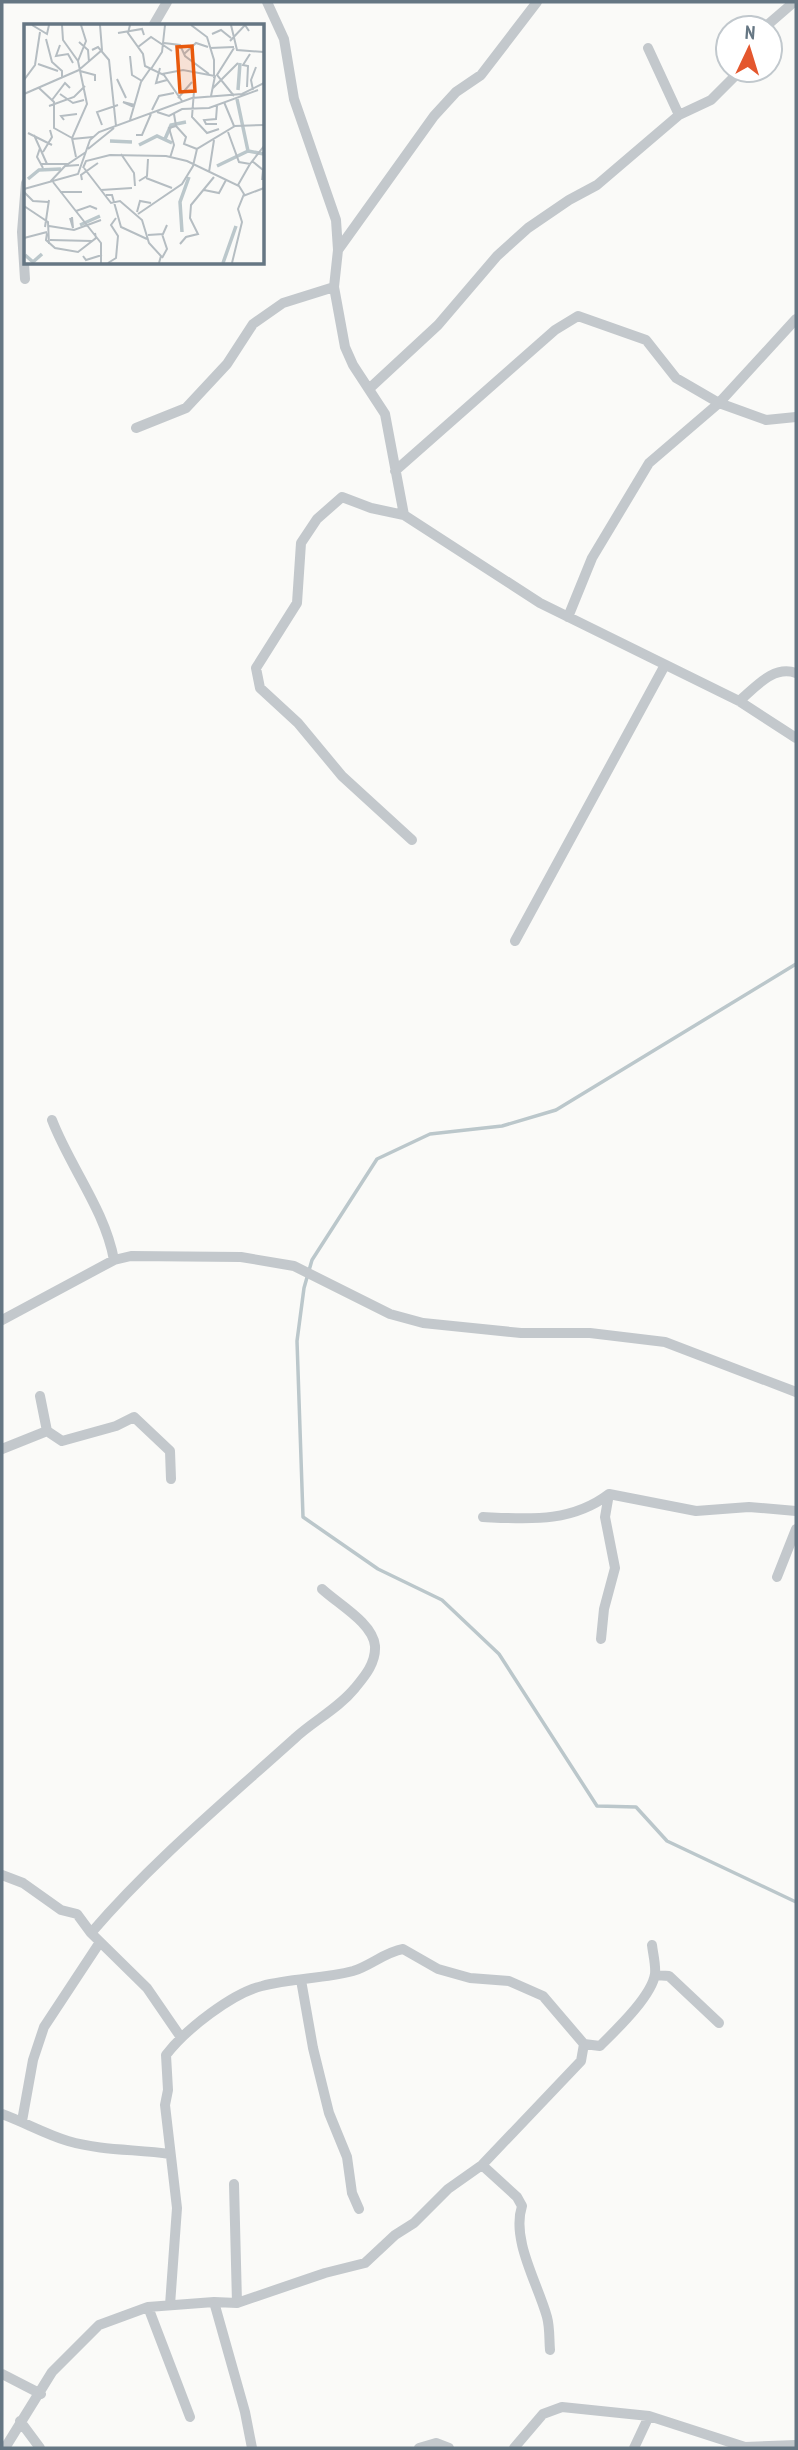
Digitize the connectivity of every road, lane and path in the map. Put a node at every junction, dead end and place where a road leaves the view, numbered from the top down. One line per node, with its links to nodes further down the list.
1 (167, 2): 6 (street)
2 (267, 2): 11 (street)
3 (537, 2): 11 (street)
4 (794, 2): 5 (street)
5 (780, 14)
6 (154, 24)
7 (648, 48): 9 (street)
8 (727, 84): 9 (street)
9 (679, 115): 15 (street)
10 (24, 208): 12 (street)
11 (338, 250): 13 (street)
12 (24, 279)
13 (334, 287): 15 (street); 18 (street)
14 (796, 319): 16 (street)
15 (370, 388): 19 (street)
16 (719, 403): 17 (street); 19 (street); 21 (street)
17 (796, 417)
18 (136, 428)
19 (395, 471): 20 (street)
20 (404, 515): 21 (street); 26 (street)
21 (568, 617): 22 (street)
22 (665, 665): 24 (street); 27 (street)
23 (796, 673): 24 (street)
24 (739, 701): 25 (street)
25 (796, 738)
26 (412, 839)
27 (515, 941)
28 (52, 1120): 29 (street)
29 (114, 1260): 30 (street); 31 (street)
30 (2, 1320)
31 (796, 1392)
32 (40, 1396): 33 (street)
33 (47, 1431): 34 (street); 35 (street)
34 (2, 1449)
35 (171, 1479)
36 (608, 1494): 37 (street); 38 (street); 42 (street)
37 (796, 1511)
38 (483, 1517)
39 (796, 1529): 40 (street)
40 (777, 1577)
41 (322, 1590): 44 (street)
42 (601, 1639)
43 (2, 1875): 44 (street)
44 (95, 1938): 49 (street); 52 (street)
45 (652, 1945): 46 (street)
46 (655, 1975): 48 (street); 50 (street)
47 (300, 1980): 49 (street); 50 (street); 56 (street)
48 (719, 2023)
49 (180, 2036): 53 (street)
50 (584, 2044): 54 (street)
51 (2, 2114): 52 (street)
52 (22, 2121): 53 (street)
53 (170, 2154): 59 (street)
54 (482, 2165): 58 (street); 61 (street)
55 (234, 2184): 58 (street)
56 (359, 2209)
57 (214, 2302): 58 (street); 59 (street); 70 (street)
58 (237, 2303)
59 (170, 2305): 60 (street)
60 (148, 2307): 63 (street); 65 (street)
61 (550, 2350)
62 (2, 2374): 63 (street)
63 (41, 2394): 66 (street)
64 (649, 2416): 73 (street); 74 (street); 75 (street)
65 (190, 2417)
66 (20, 2421): 68 (street); 69 (street)
67 (796, 2445): 75 (street)
68 (5, 2448)
69 (40, 2448)
70 (252, 2448)
71 (419, 2448): 72 (street)
72 (449, 2448)
73 (514, 2448)
74 (634, 2448)
75 (744, 2448)

